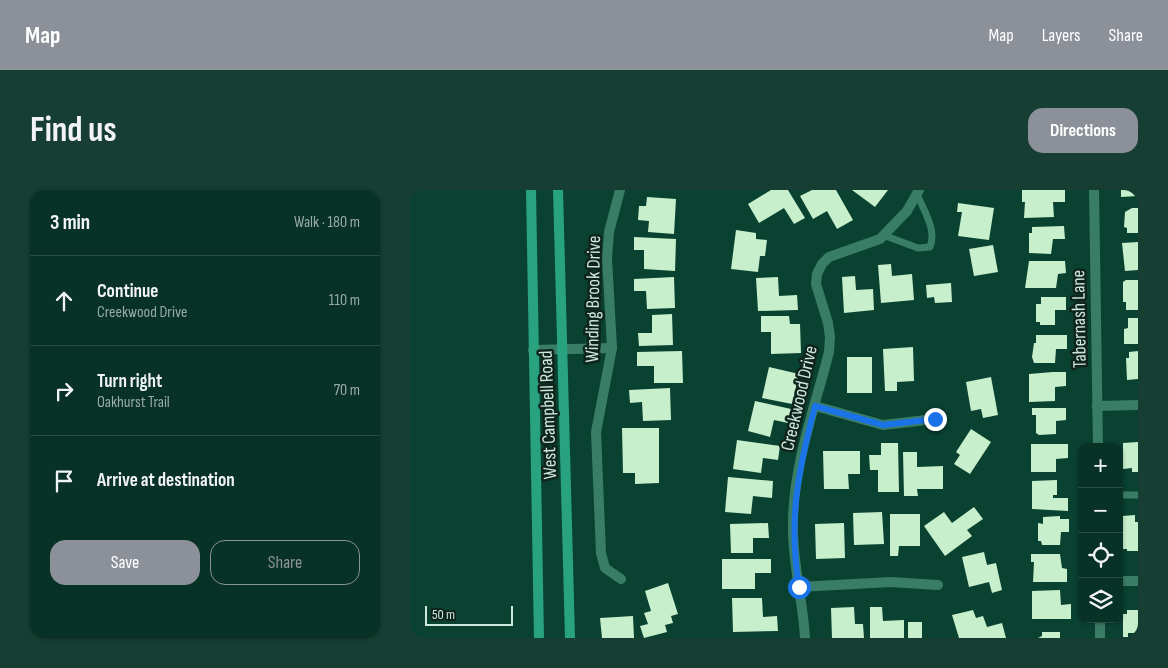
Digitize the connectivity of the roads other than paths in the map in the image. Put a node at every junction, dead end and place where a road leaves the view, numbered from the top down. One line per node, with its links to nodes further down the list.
1 (532, 190): 9 (main road, West Campbell Road)
2 (558, 190): 7 (main road, West Campbell Road)
3 (620, 190): 8 (street, Winding Brook Drive)
4 (1094, 190): 12 (street, Tabernash Lane)
5 (918, 192): 6 (street, Creekwood Drive); 6 (lane)
6 (883, 236): 11 (street, Creekwood Drive)
7 (562, 348): 8 (street); 9 (street); 24 (main road, West Campbell Road)
8 (612, 348): 17 (street, Winding Brook Drive)
9 (532, 350): 23 (main road, West Campbell Road)
10 (1138, 405): 12 (street)
11 (815, 406): 13 (street); 21 (street, Creekwood Drive)
12 (1097, 406): 14 (street, Tabernash Lane)
13 (935, 419)
14 (1098, 443)
15 (1123, 495): 16 (lane)
16 (1138, 495)
17 (621, 579)
18 (1123, 581): 19 (street)
19 (1138, 581)
20 (938, 585): 21 (street)
21 (799, 587): 25 (street, Creekwood Drive)
22 (1100, 623): 26 (street)
23 (539, 638)
24 (570, 638)
25 (805, 638)
26 (1100, 638)

